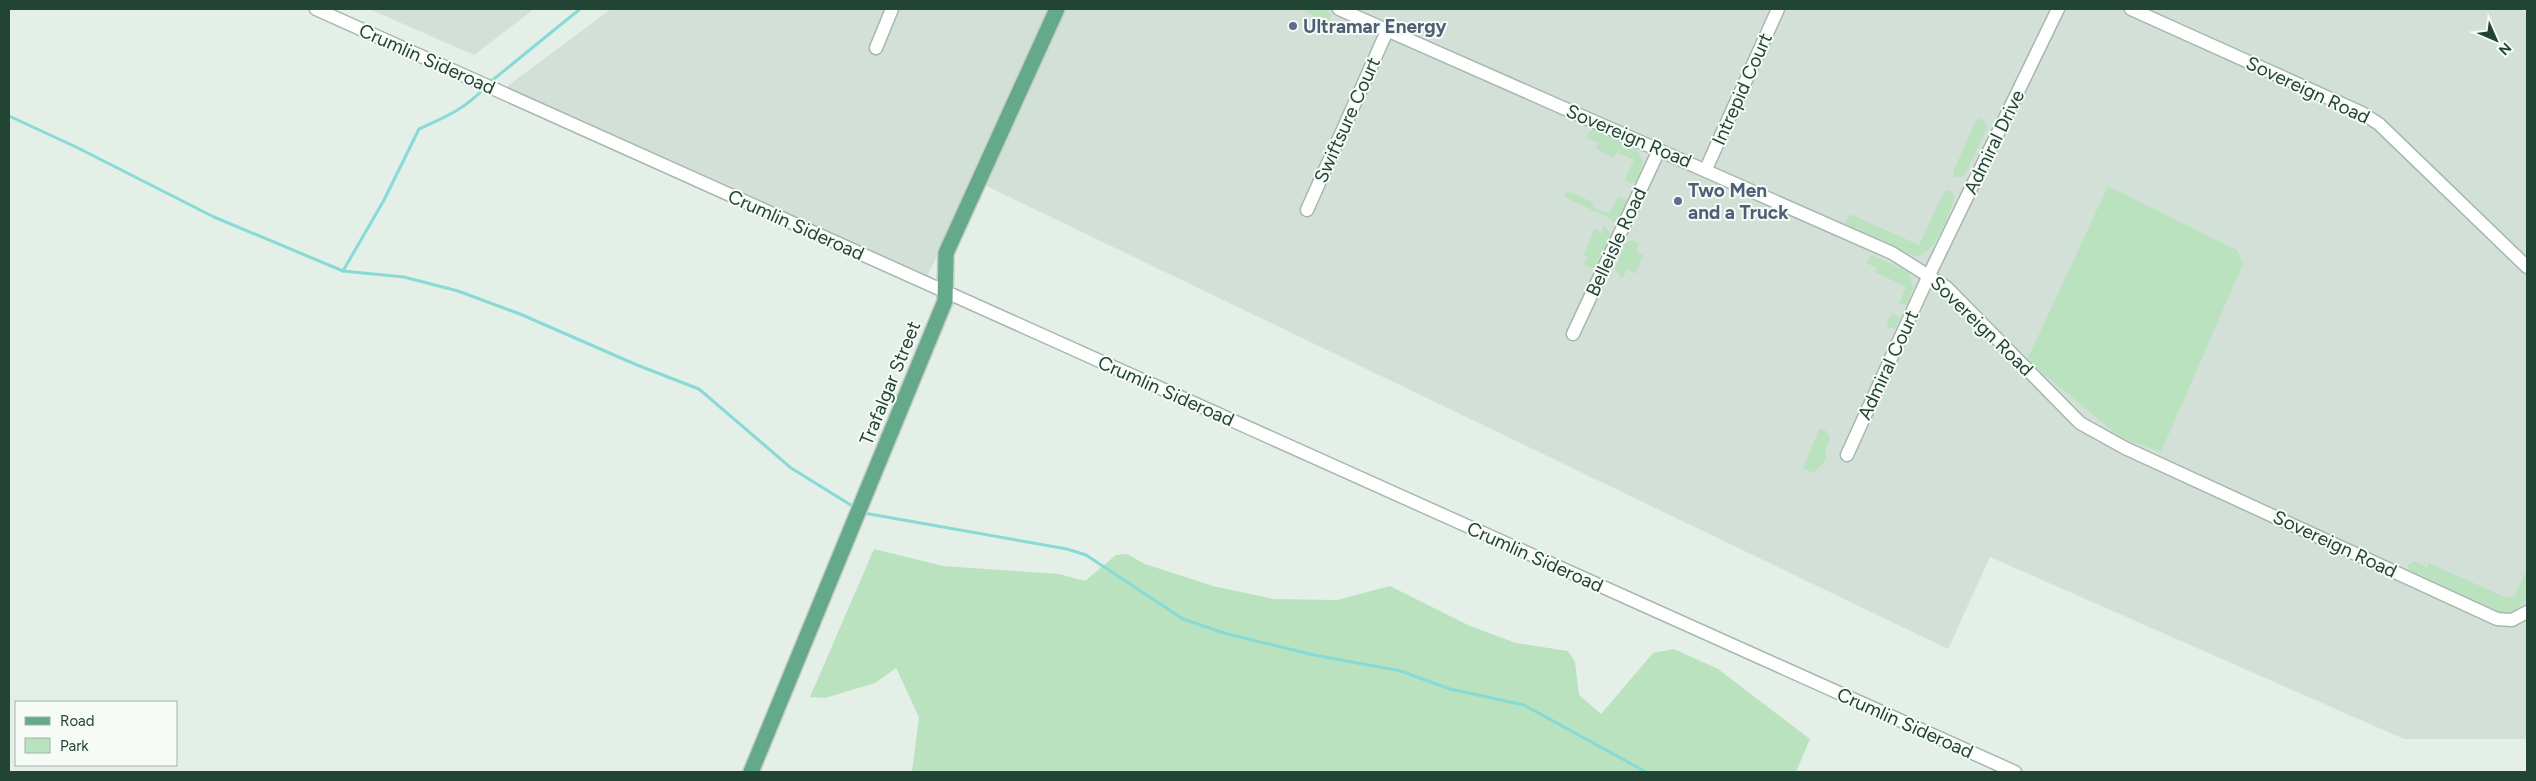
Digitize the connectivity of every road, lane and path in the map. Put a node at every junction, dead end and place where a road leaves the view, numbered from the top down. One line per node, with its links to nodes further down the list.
1 (316, 9): 15 (street, Crumlin Sideroad)
2 (892, 9): 9 (street)
3 (1057, 9): 15 (main road, Trafalgar Street)
4 (1339, 9): 8 (street, Sovereign Road)
5 (1778, 9): 11 (street, Intrepid Court)
6 (2058, 9): 14 (street, Admiral Drive)
7 (2131, 9): 13 (street, Sovereign Road)
8 (1387, 31): 10 (street, Sovereign Road); 12 (street, Swiftsure Court)
9 (876, 48)
10 (1659, 150): 11 (street, Sovereign Road); 16 (street, Belleisle Road)
11 (1706, 169): 14 (street, Sovereign Road)
12 (1307, 210)
13 (2527, 267)
14 (1930, 275): 17 (street, Admiral Court); 18 (street, Sovereign Road)
15 (946, 292): 19 (main road, Trafalgar Street); 20 (street, Crumlin Sideroad)
16 (1572, 334)
17 (1847, 455)
18 (2527, 612)
19 (751, 772)
20 (2015, 772)

